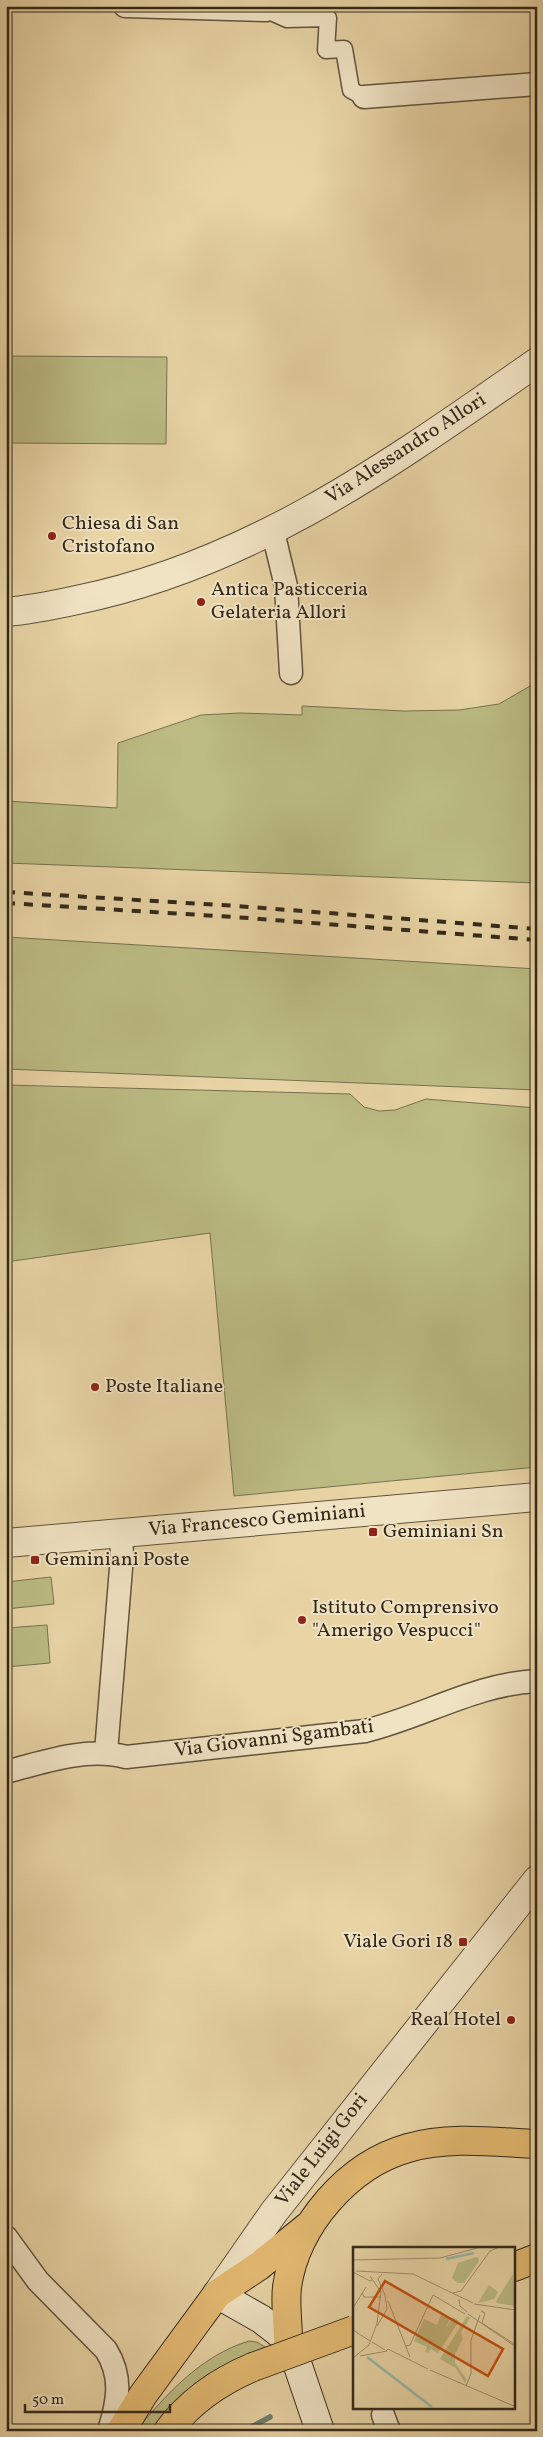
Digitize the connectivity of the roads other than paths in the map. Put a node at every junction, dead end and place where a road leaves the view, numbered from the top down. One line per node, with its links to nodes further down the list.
1 (125, 6): 2 (street)
2 (267, 8): 4 (street)
3 (536, 89): 4 (street)
4 (364, 97)
5 (537, 362): 6 (street, Via Alessandro Allori)
6 (273, 532): 7 (street, Via Alessandro Allori); 8 (street)
7 (6, 612)
8 (291, 672)
9 (537, 1497): 10 (street, Via Francesco Geminiani)
10 (121, 1532): 11 (street, Via Francesco Geminiani); 13 (street)
11 (6, 1543)
12 (537, 1681): 13 (street, Via Giovanni Sgambati)
13 (106, 1752): 14 (street, Via Giovanni Sgambati)
14 (6, 1772)
15 (537, 1880): 21 (street, Viale Luigi Gori)
16 (537, 2144): 17 (main road)
17 (314, 2221): 21 (main road); 23 (main road)
18 (6, 2237): 24 (street)
19 (537, 2258): 20 (main road)
20 (516, 2266)
21 (217, 2294): 23 (street); 25 (main road, Viale Luigi Gori)
22 (353, 2330): 26 (main road, bridge)
23 (292, 2352): 27 (street)
24 (110, 2431)
25 (121, 2431)
26 (168, 2431)
27 (320, 2431)

